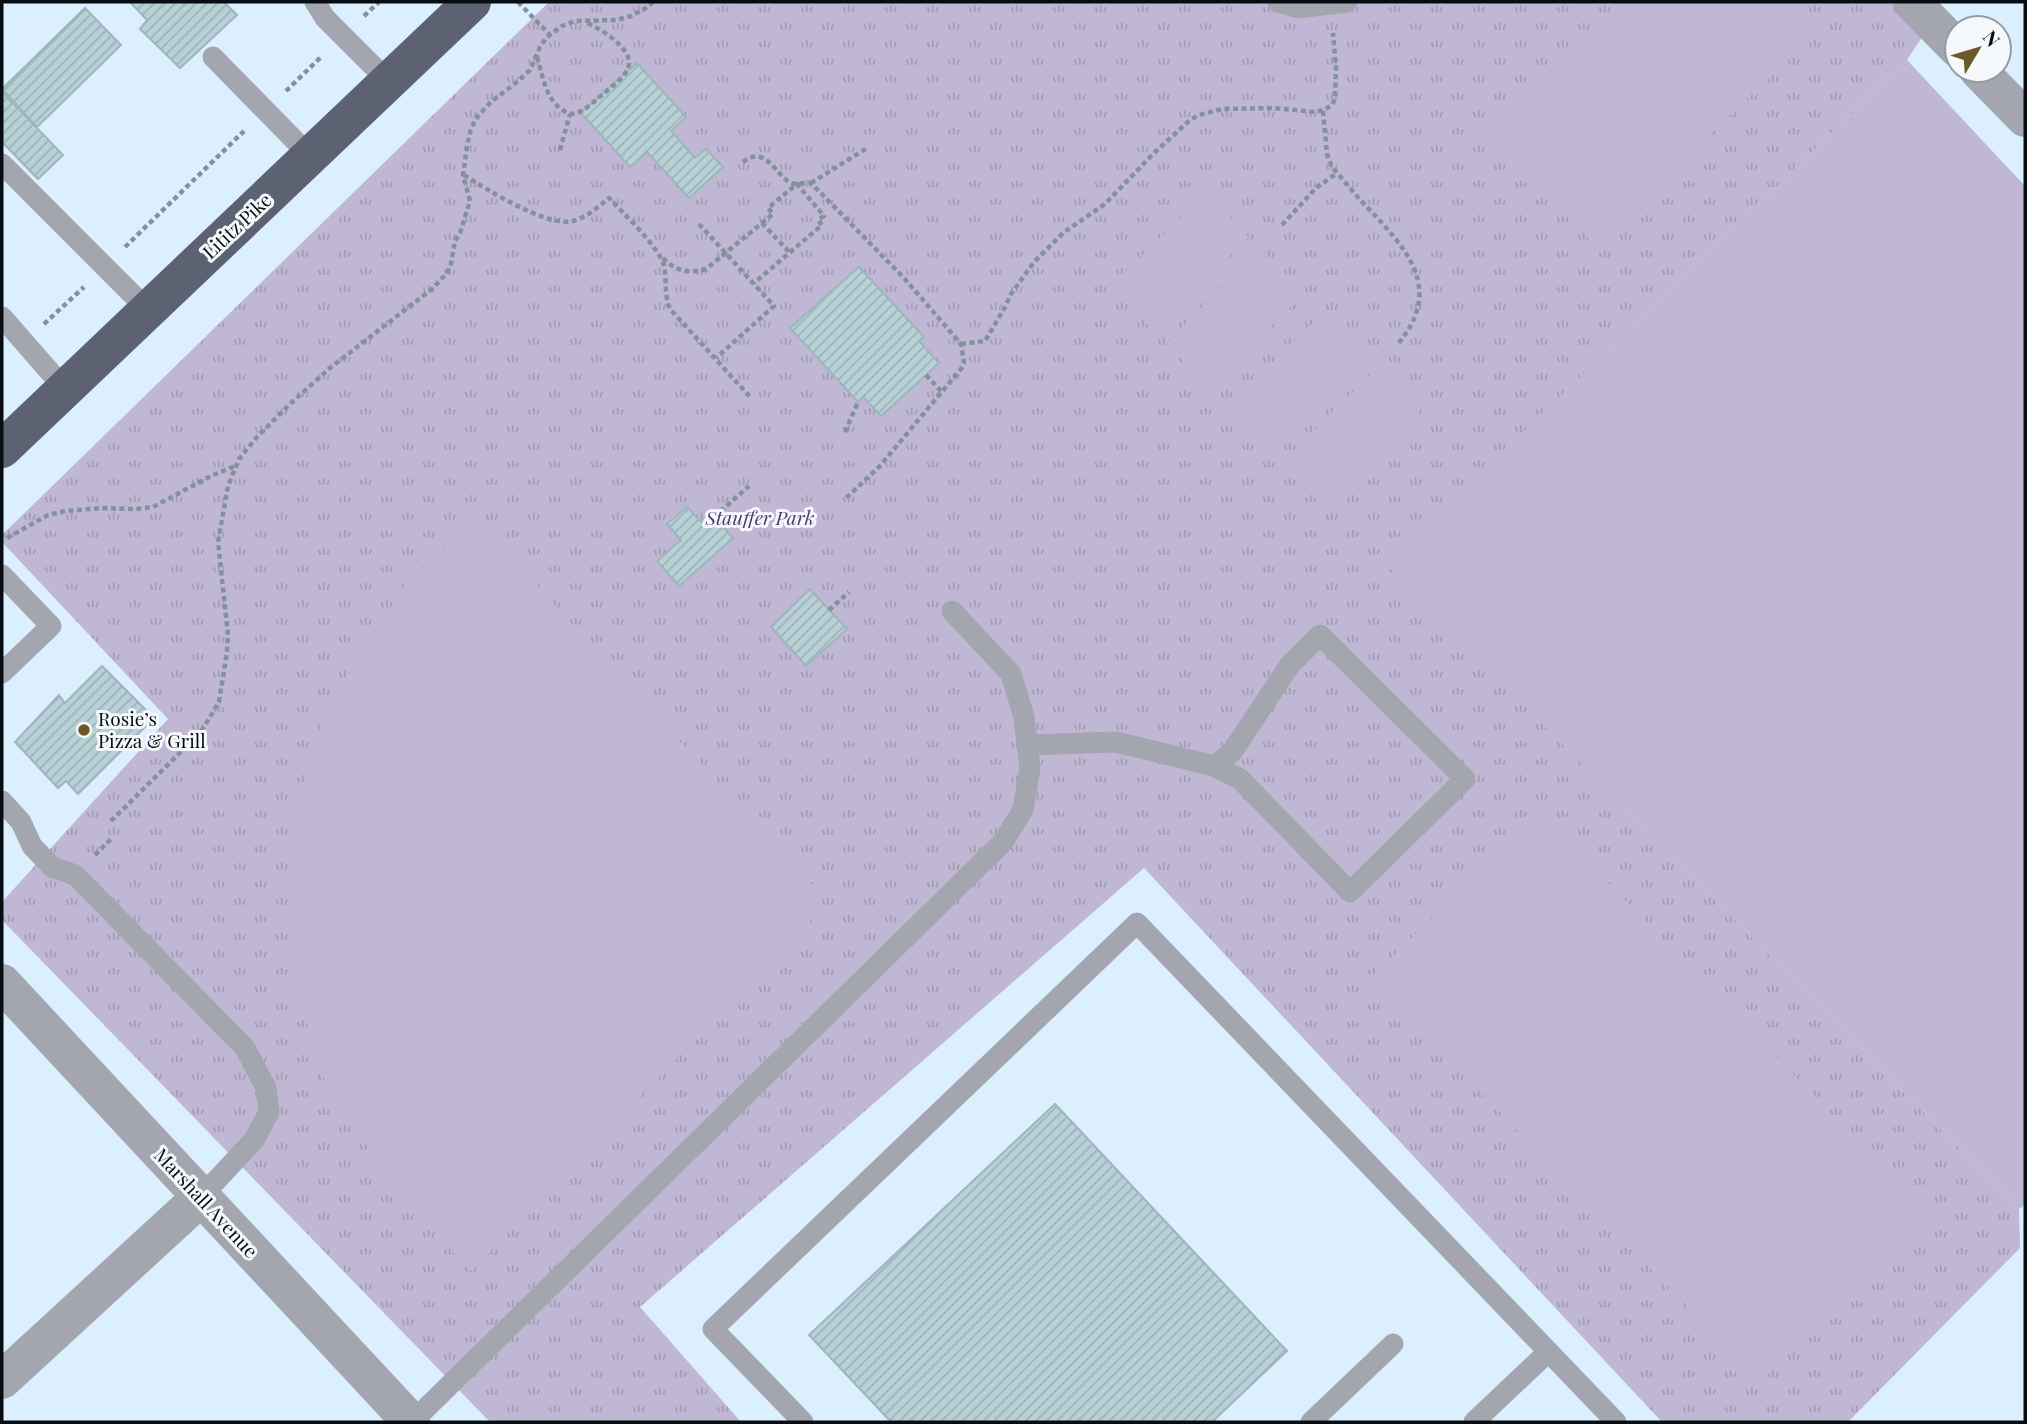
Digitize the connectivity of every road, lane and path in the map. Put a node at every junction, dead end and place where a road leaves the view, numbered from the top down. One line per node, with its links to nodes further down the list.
1 (316, 2): 12 (lane)
2 (379, 2): 12 (path)
3 (518, 2): 11 (path)
4 (653, 2): 9 (path)
5 (1279, 2): 7 (lane)
6 (1912, 2): 10 (street)
7 (1338, 3): 18 (path)
8 (457, 7): 15 (highway, Lititz Pike)
9 (586, 22): 11 (path); 19 (path)
10 (1943, 34)
11 (550, 35): 13 (path)
12 (343, 36): 15 (lane); 17 (path)
13 (538, 53): 19 (path); 27 (path)
14 (213, 57): 17 (lane)
15 (389, 82): 23 (highway, Lititz Pike)
16 (1992, 84): 20 (street)
17 (265, 111): 23 (lane); 36 (path)
18 (1323, 111): 26 (path); 41 (path)
19 (570, 114): 22 (path)
20 (2025, 118)
21 (867, 148): 28 (path)
22 (560, 150)
23 (310, 156): 38 (highway, Lititz Pike)
24 (743, 162): 29 (path)
25 (2, 164): 36 (lane)
26 (1338, 173): 32 (path); 42 (path)
27 (463, 175): 33 (path); 51 (path)
28 (811, 183): 29 (path); 41 (path)
29 (797, 184): 30 (path); 35 (path)
30 (762, 223): 34 (path); 35 (path)
31 (699, 224): 34 (path)
32 (1282, 225)
33 (657, 252): 34 (path); 43 (path)
34 (726, 253): 37 (path)
35 (790, 253): 37 (path)
36 (105, 267): 38 (lane); 40 (path)
37 (754, 283): 43 (path)
38 (148, 310): 45 (highway, Lititz Pike)
39 (2, 317): 40 (lane)
40 (25, 343): 45 (lane)
41 (961, 344): 46 (path)
42 (1397, 345)
43 (716, 358): 47 (path)
44 (926, 374): 46 (path)
45 (65, 389): 50 (highway, Lititz Pike)
46 (942, 392): 53 (path)
47 (751, 398)
48 (858, 402): 49 (path)
49 (845, 432)
50 (2, 449)
51 (236, 466): 55 (path); 64 (path)
52 (749, 486): 54 (path)
53 (846, 498)
54 (714, 517)
55 (7, 538)
56 (2, 575): 60 (lane)
57 (849, 592): 58 (path)
58 (830, 610)
59 (953, 611): 61 (lane)
60 (2, 673)
61 (1027, 745): 62 (lane); 70 (lane)
62 (1214, 766): 62 (lane)
63 (2, 801): 66 (lane)
64 (111, 821)
65 (2, 983): 66 (street, Marshall Avenue)
66 (200, 1198): 69 (street); 70 (street, Marshall Avenue)
67 (1393, 1344): 72 (lane)
68 (1548, 1352): 71 (lane); 73 (lane); 74 (lane)
69 (2, 1380)
70 (412, 1422)
71 (803, 1422)
72 (1311, 1422)
73 (1474, 1422)
74 (1616, 1422)

